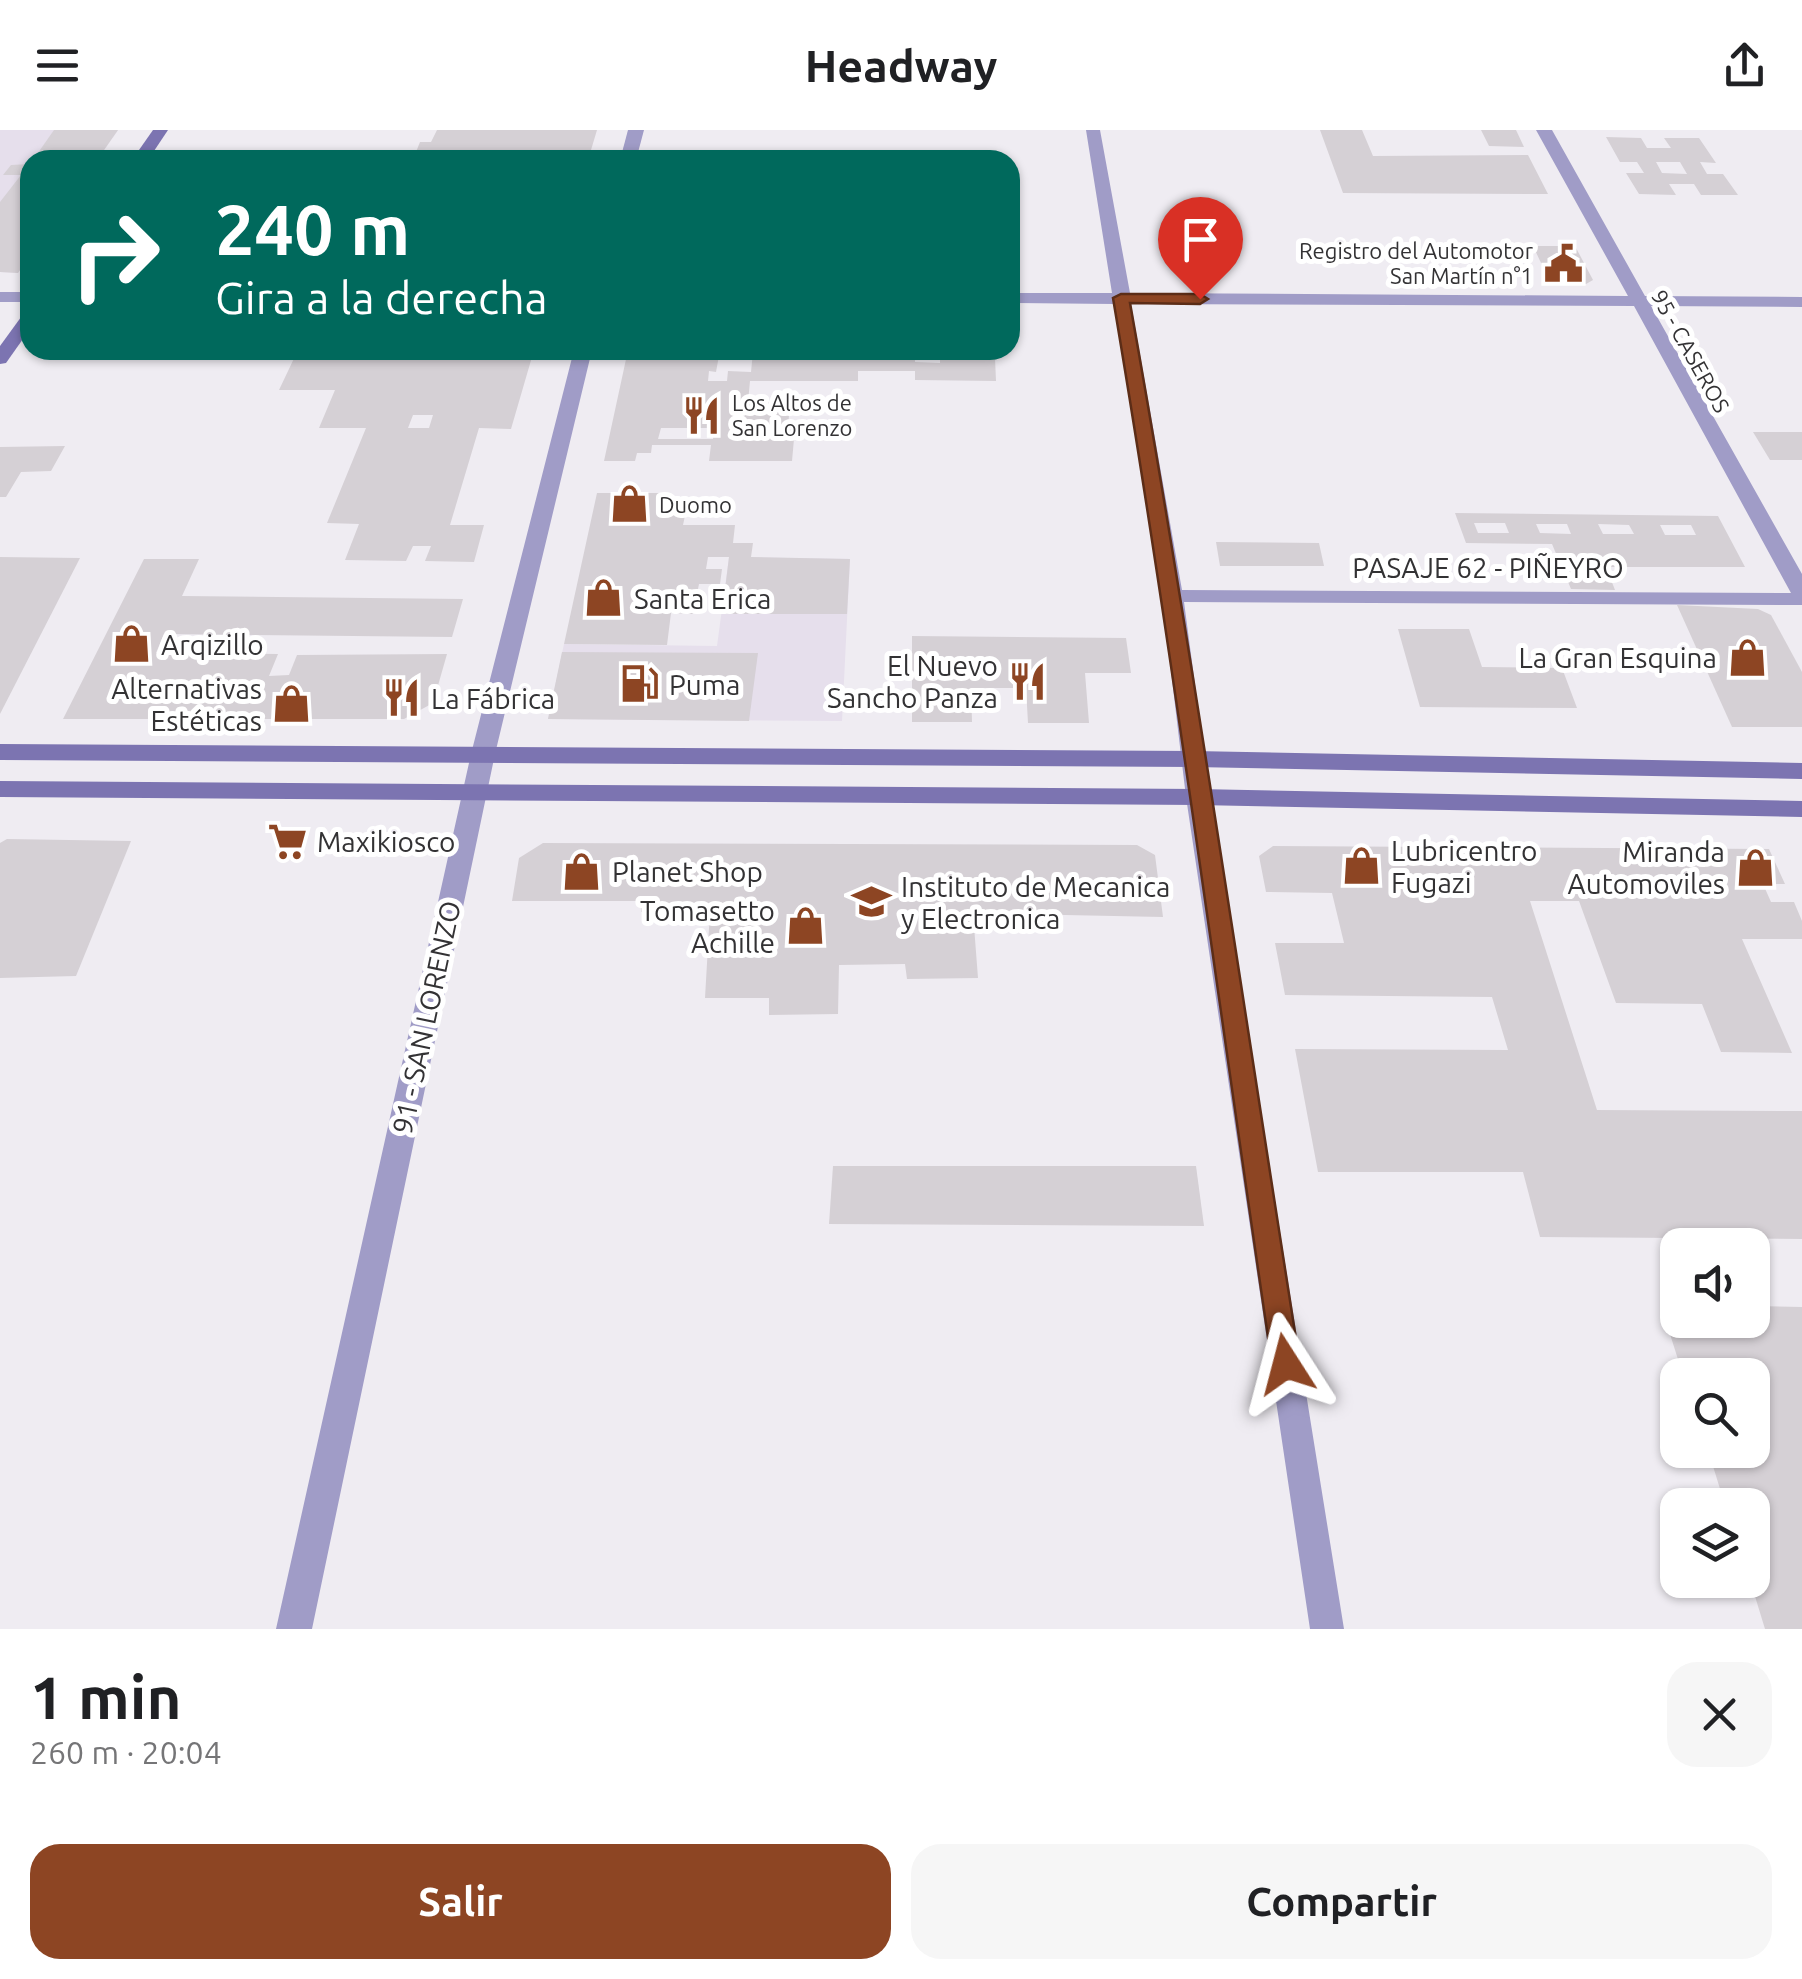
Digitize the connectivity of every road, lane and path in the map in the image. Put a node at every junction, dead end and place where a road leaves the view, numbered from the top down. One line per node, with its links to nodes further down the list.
1 (1093, 130): 4 (street)
2 (1544, 130): 5 (street, 95 - CASEROS)
3 (1020, 298): 4 (street)
4 (1121, 298): 5 (street); 10 (street)
5 (1637, 301): 6 (street); 11 (street, 95 - CASEROS)
6 (1802, 302)
7 (20, 331): 8 (main road)
8 (0, 360)
9 (580, 360): 13 (street, 91 - SAN LORENZO)
10 (1173, 596): 11 (street, PASAJE 62 - PIÑEYRO); 14 (street)
11 (1802, 596)
12 (0, 752): 13 (main road)
13 (483, 754): 14 (main road); 17 (street, 91 - SAN LORENZO)
14 (1194, 759): 15 (main road); 18 (street)
15 (1802, 771)
16 (0, 789): 17 (main road)
17 (477, 791): 18 (main road); 20 (street, 91 - SAN LORENZO)
18 (1198, 797): 19 (main road); 21 (street)
19 (1802, 808)
20 (294, 1629)
21 (1327, 1629)

